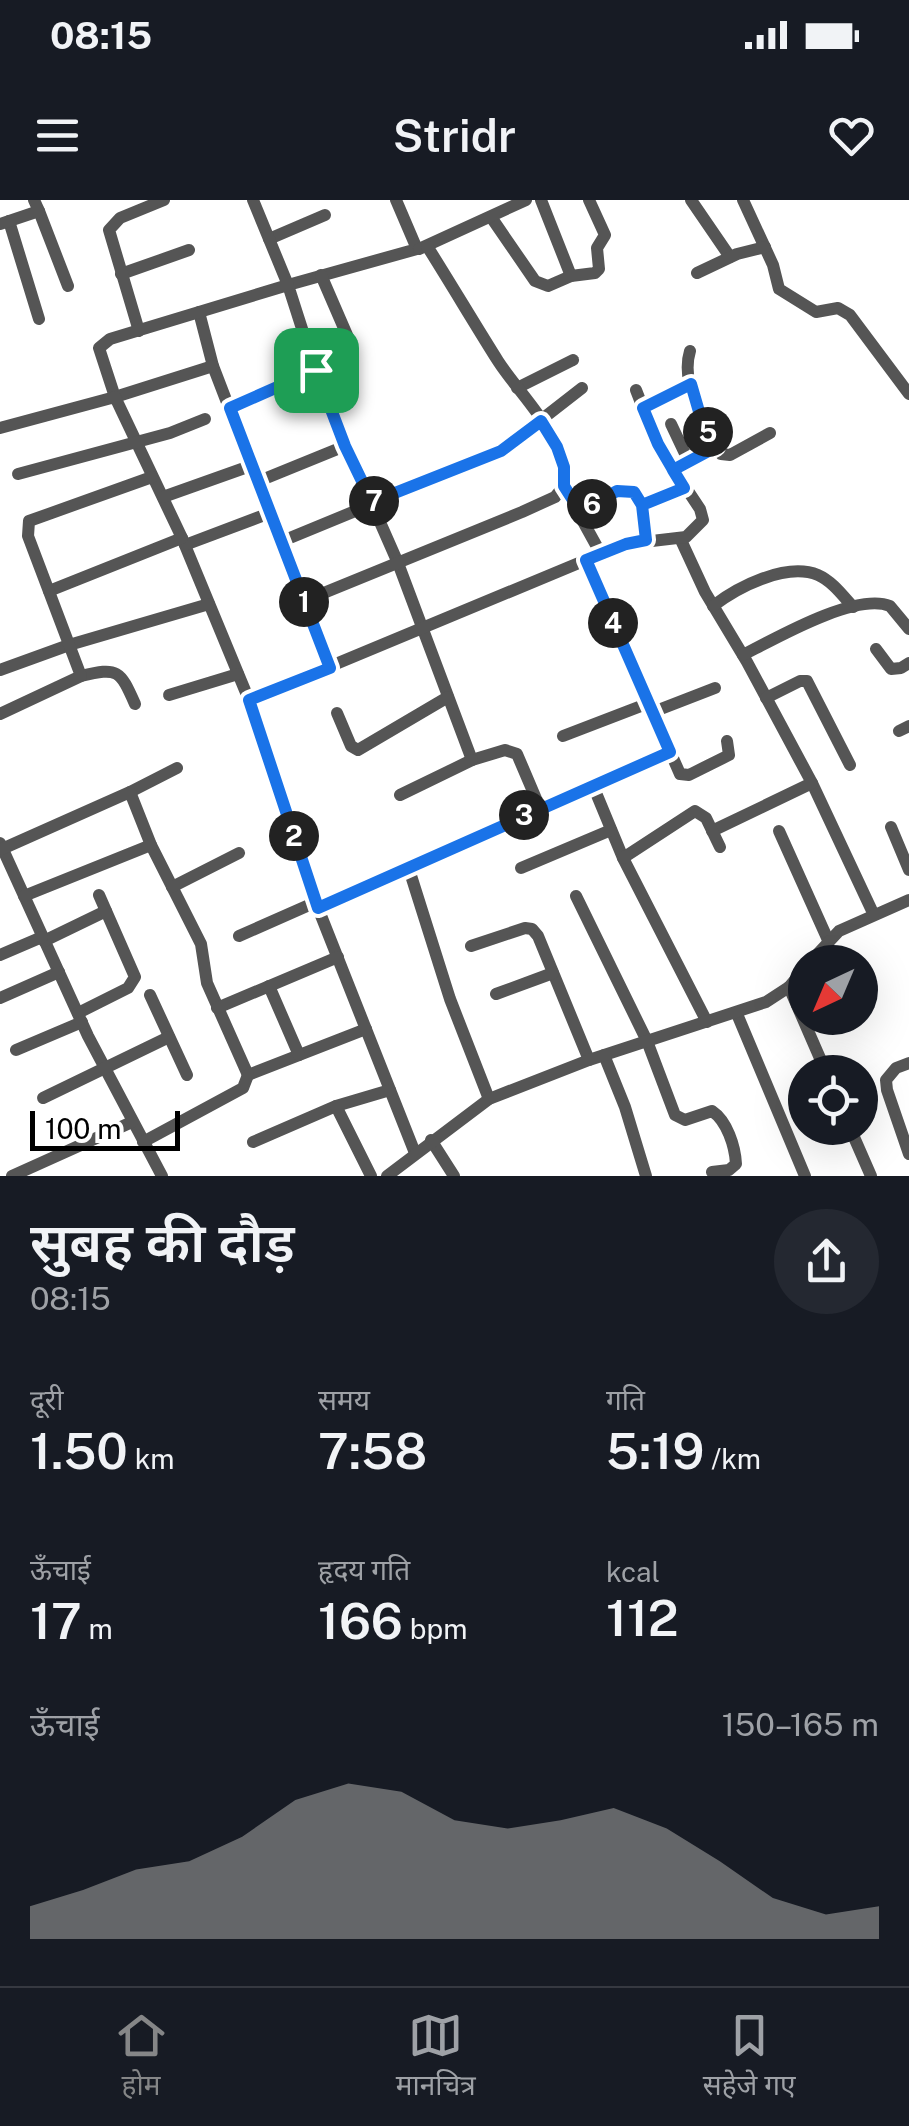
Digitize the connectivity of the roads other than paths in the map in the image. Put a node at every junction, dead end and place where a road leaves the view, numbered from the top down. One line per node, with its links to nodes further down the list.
1 (164, 200): 19 (street)
2 (253, 200): 13 (street)
3 (396, 200): 15 (street)
4 (526, 200): 11 (street)
5 (542, 200): 21 (street)
6 (589, 200): 21 (street)
7 (691, 200): 17 (street)
8 (742, 200): 14 (street)
9 (36, 206): 12 (street); 23 (street)
10 (325, 214): 13 (street)
11 (491, 218): 15 (street); 21 (street)
12 (5, 222): 25 (street)
13 (269, 239): 22 (street)
14 (765, 247): 17 (street); 35 (street)
15 (422, 248): 20 (street); 32 (street)
16 (188, 250): 19 (street)
17 (730, 257): 18 (street)
18 (697, 273)
19 (121, 274): 26 (street)
20 (321, 275): 22 (street); 30 (street)
21 (571, 276)
22 (288, 285): 24 (street); 30 (street)
23 (68, 286)
24 (199, 312): 26 (street); 29 (street)
25 (40, 319)
26 (138, 331): 36 (street)
27 (690, 351): 31 (street)
28 (573, 360): 32 (street)
29 (213, 366): 36 (street); 37 (street)
30 (316, 370): 37 (street); 45 (street)
31 (691, 384): 38 (street); 46 (street)
32 (517, 388): 40 (street)
33 (582, 388): 40 (street)
34 (636, 390): 38 (street)
35 (909, 394)
36 (115, 396): 42 (street); 44 (street)
37 (230, 408): 48 (street)
38 (643, 408): 49 (street)
39 (204, 419): 44 (street)
40 (541, 421): 53 (street); 56 (street)
41 (671, 424): 47 (street)
42 (0, 428)
43 (770, 433): 46 (street)
44 (134, 442): 50 (street); 51 (street)
45 (345, 446): 52 (street); 56 (street)
46 (716, 447): 47 (street)
47 (689, 462): 49 (street)
48 (253, 465): 52 (street); 55 (street)
49 (673, 470): 54 (street)
50 (18, 474)
51 (152, 477): 55 (street); 67 (street)
52 (259, 480): 59 (street)
53 (564, 486): 58 (street); 66 (street)
54 (684, 488): 57 (street); 60 (street)
55 (163, 497): 62 (street)
56 (372, 502): 63 (street); 66 (street)
57 (642, 505): 58 (street); 61 (street)
58 (580, 511): 64 (street)
59 (270, 513): 62 (street); 63 (street)
60 (680, 538): 61 (street); 70 (street)
61 (646, 540): 64 (street)
62 (183, 541): 67 (street); 69 (street)
63 (280, 542): 68 (street)
64 (601, 554): 65 (street)
65 (586, 560): 73 (street); 88 (street)
66 (398, 564): 68 (street); 73 (street)
67 (49, 591): 74 (street)
68 (304, 601): 78 (street)
69 (209, 604): 74 (street); 80 (street)
70 (713, 606): 71 (street); 76 (street)
71 (853, 607): 72 (street); 76 (street)
72 (909, 629)
73 (421, 630): 78 (street); 84 (street)
74 (68, 645): 79 (street); 81 (street)
75 (876, 649): 77 (street)
76 (743, 654): 85 (street)
77 (909, 663)
78 (330, 668): 86 (street)
79 (0, 670)
80 (238, 674): 83 (street); 86 (street)
81 (80, 676): 87 (street); 90 (street)
82 (715, 688): 88 (street)
83 (170, 695)
84 (448, 697): 89 (street); 94 (street)
85 (766, 698): 95 (street); 97 (street)
86 (249, 700): 119 (street)
87 (135, 704)
88 (650, 707): 91 (street); 93 (street)
89 (337, 712)
90 (0, 714)
91 (564, 736)
92 (727, 741): 93 (street)
93 (670, 752): 98 (street)
94 (472, 760): 100 (street); 101 (street)
95 (850, 765)
96 (177, 768): 99 (street)
97 (812, 783): 104 (street); 121 (street)
98 (594, 788): 101 (street); 103 (street)
99 (130, 792): 106 (street); 107 (street)
100 (400, 796)
101 (540, 808): 111 (street)
102 (891, 827): 113 (street)
103 (611, 830): 110 (street); 112 (street)
104 (712, 831): 108 (street); 110 (street)
105 (779, 831): 124 (street)
106 (152, 845): 114 (street); 116 (street)
107 (1, 846): 116 (street)
108 (720, 846)
109 (238, 853): 114 (street)
110 (623, 858): 139 (street)
111 (408, 866): 119 (street); 153 (street)
112 (521, 868)
113 (909, 870)
114 (172, 886): 136 (street)
115 (99, 895): 120 (street)
116 (24, 896): 123 (street)
117 (576, 896): 142 (street)
118 (909, 900): 121 (street)
119 (317, 905): 122 (street); 128 (street)
120 (106, 911): 123 (street); 138 (street)
121 (873, 914): 124 (street)
122 (239, 936)
123 (43, 939): 127 (street); 129 (street)
124 (828, 940): 125 (street)
125 (824, 945)
126 (471, 946): 130 (street)
127 (0, 955)
128 (338, 957): 131 (street); 140 (street)
129 (59, 972): 135 (street); 138 (street)
130 (553, 974): 133 (street); 146 (street)
131 (269, 986): 136 (street); 144 (street)
132 (788, 988): 137 (street)
133 (496, 994)
134 (150, 996): 141 (street)
135 (0, 998)
136 (218, 1008): 150 (street)
137 (736, 1014): 139 (street); 171 (street)
138 (80, 1018): 143 (street); 148 (street)
139 (707, 1022): 142 (street)
140 (366, 1029): 144 (street); 151 (street)
141 (170, 1037): 148 (street); 149 (street)
142 (647, 1041): 145 (street); 164 (street)
143 (16, 1050)
144 (299, 1055): 150 (street)
145 (604, 1055): 146 (street); 170 (street)
146 (589, 1060): 153 (street)
147 (909, 1062): 156 (street)
148 (106, 1070): 152 (street); 155 (street)
149 (187, 1075)
150 (248, 1075): 158 (street)
151 (390, 1090): 154 (street); 161 (street)
152 (43, 1098)
153 (489, 1099): 157 (street)
154 (336, 1106): 159 (street); 167 (street)
155 (132, 1122): 158 (street); 163 (street)
156 (907, 1139): 162 (street)
157 (431, 1140): 161 (street); 169 (street)
158 (143, 1142): 165 (street)
159 (253, 1142)
160 (857, 1145): 172 (street)
161 (415, 1153): 168 (street)
162 (909, 1154)
163 (36, 1171): 166 (street)
164 (712, 1172)
165 (160, 1175)
166 (12, 1176)
167 (370, 1176)
168 (387, 1176)
169 (454, 1176)
170 (646, 1176)
171 (804, 1176)
172 (870, 1176)

